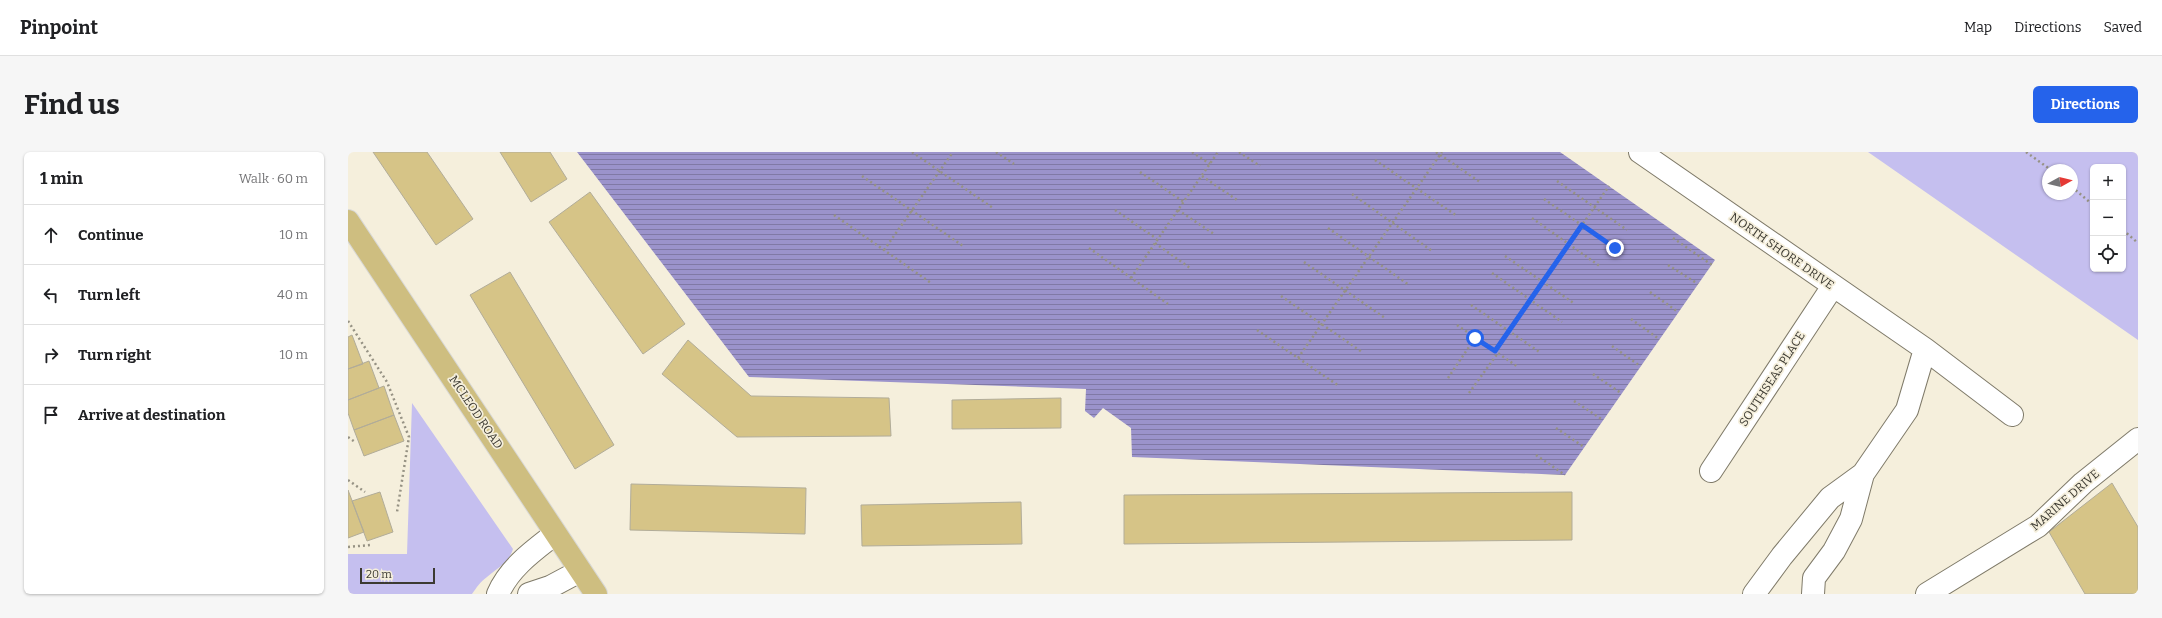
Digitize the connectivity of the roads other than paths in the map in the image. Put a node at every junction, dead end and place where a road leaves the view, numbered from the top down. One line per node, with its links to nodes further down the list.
1 (1640, 152): 3 (street, NORTH SHORE DRIVE)
2 (348, 221): 9 (main road, MCLEOD ROAD)
3 (1833, 286): 4 (street, NORTH SHORE DRIVE); 7 (street, SOUTHSEAS PLACE)
4 (1924, 349): 5 (street, NORTH SHORE DRIVE); 8 (street)
5 (2012, 415)
6 (2138, 439): 16 (street, MARINE DRIVE)
7 (1711, 471)
8 (1863, 474): 14 (street); 15 (street)
9 (555, 534): 10 (main road, MCLEOD ROAD); 11 (street)
10 (580, 571): 12 (street); 13 (main road, MCLEOD ROAD)
11 (498, 594)
12 (529, 594)
13 (596, 594)
14 (1754, 594)
15 (1813, 594)
16 (1927, 594)

